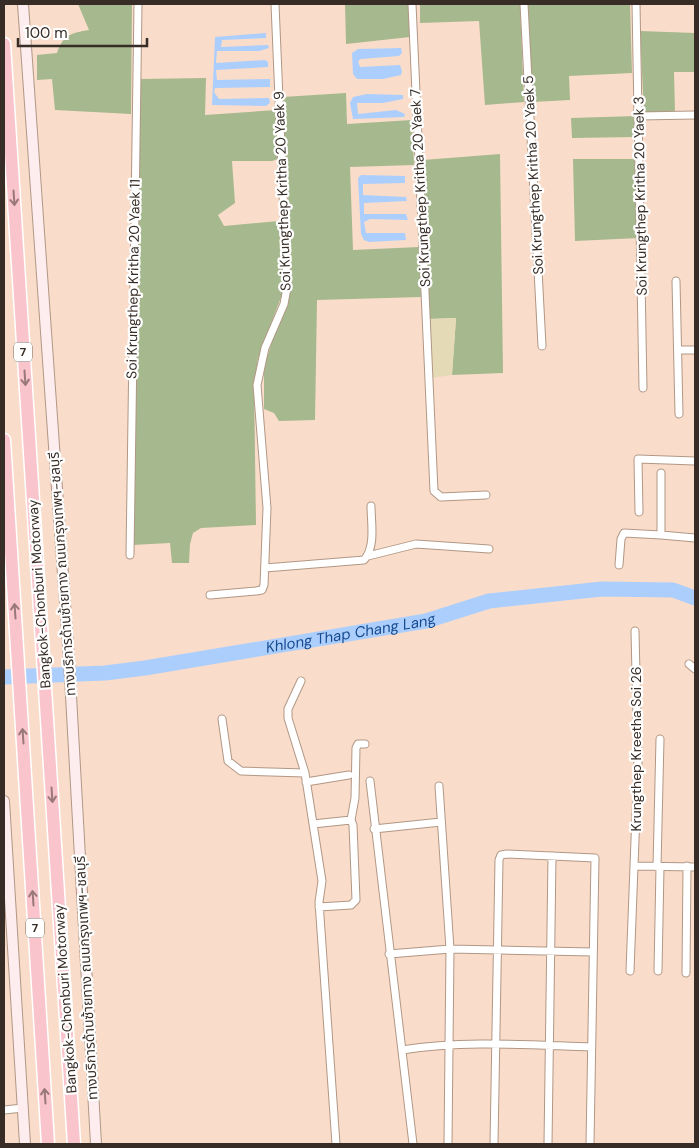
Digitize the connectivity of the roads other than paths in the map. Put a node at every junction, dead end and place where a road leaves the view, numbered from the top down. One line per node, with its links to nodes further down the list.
1 (22, 4): 68 (main road, ทางบริการด้านซ้ายทาง ถนนกรุงเทพฯ-ชลบุรี)
2 (138, 4): 25 (street, Soi Krungthep Kritha 20 Yaek 11)
3 (275, 4): 28 (street, Soi Krungthep Kritha 20 Yaek 9)
4 (412, 4): 19 (street, Soi Krungthep Kritha 20 Yaek 7)
5 (524, 4): 11 (street, Soi Krungthep Kritha 20 Yaek 5)
6 (636, 4): 9 (street, Soi Krungthep Kritha 20 Yaek 3)
7 (4, 44): 67 (highway, Bangkok-Chonburi Motorway / 7, one-way to 67)
8 (695, 115): 9 (street)
9 (638, 116): 14 (street, Soi Krungthep Kritha 20 Yaek 3)
10 (676, 281): 12 (street)
11 (542, 346)
12 (678, 350): 13 (street); 15 (street)
13 (695, 350)
14 (643, 388)
15 (679, 414)
16 (4, 440): 66 (highway, Bangkok-Chonburi Motorway / 7, one-way to 16)
17 (695, 461): 21 (street)
18 (661, 473): 22 (street)
19 (486, 495)
20 (371, 506): 26 (street)
21 (639, 512)
22 (661, 535): 23 (street); 27 (street)
23 (695, 538)
24 (489, 549): 26 (street)
25 (130, 554)
26 (368, 556): 28 (street)
27 (619, 565)
28 (265, 568): 29 (street, Soi Krungthep Kritha 20 Yaek 9)
29 (210, 595)
30 (635, 631): 46 (street, Krungthep Kreetha Soi 26)
31 (301, 681): 35 (street)
32 (222, 719): 35 (street)
33 (660, 739): 47 (street)
34 (365, 744): 41 (street)
35 (305, 773): 38 (street)
36 (349, 775): 38 (street)
37 (370, 781): 44 (street)
38 (306, 782): 43 (street)
39 (439, 786): 42 (street)
40 (4, 801): 63 (main road)
41 (351, 820): 43 (street); 49 (street)
42 (442, 822): 44 (street); 50 (street)
43 (313, 824): 49 (street)
44 (374, 829): 54 (street)
45 (552, 856): 51 (street); 52 (street); 53 (street)
46 (634, 866): 47 (street); 55 (street, Krungthep Kreetha Soi 26)
47 (658, 867): 48 (street); 56 (street)
48 (691, 867): 57 (street)
49 (319, 907): 69 (street)
50 (450, 949): 51 (street); 54 (street); 58 (street)
51 (498, 950): 52 (street); 59 (street)
52 (550, 951): 53 (street); 60 (street)
53 (593, 952): 61 (street)
54 (390, 954): 62 (street)
55 (630, 971)
56 (658, 971)
57 (686, 973)
58 (449, 1044): 59 (street); 62 (street); 71 (street)
59 (496, 1044): 60 (street); 72 (street)
60 (549, 1046): 61 (street); 73 (street)
61 (591, 1047): 74 (street)
62 (402, 1050): 70 (street)
63 (23, 1108): 64 (street); 65 (main road)
64 (4, 1110)
65 (25, 1144)
66 (48, 1144)
67 (74, 1144)
68 (96, 1144)
69 (336, 1144)
70 (413, 1144)
71 (448, 1144)
72 (494, 1144)
73 (548, 1144)
74 (590, 1144)

